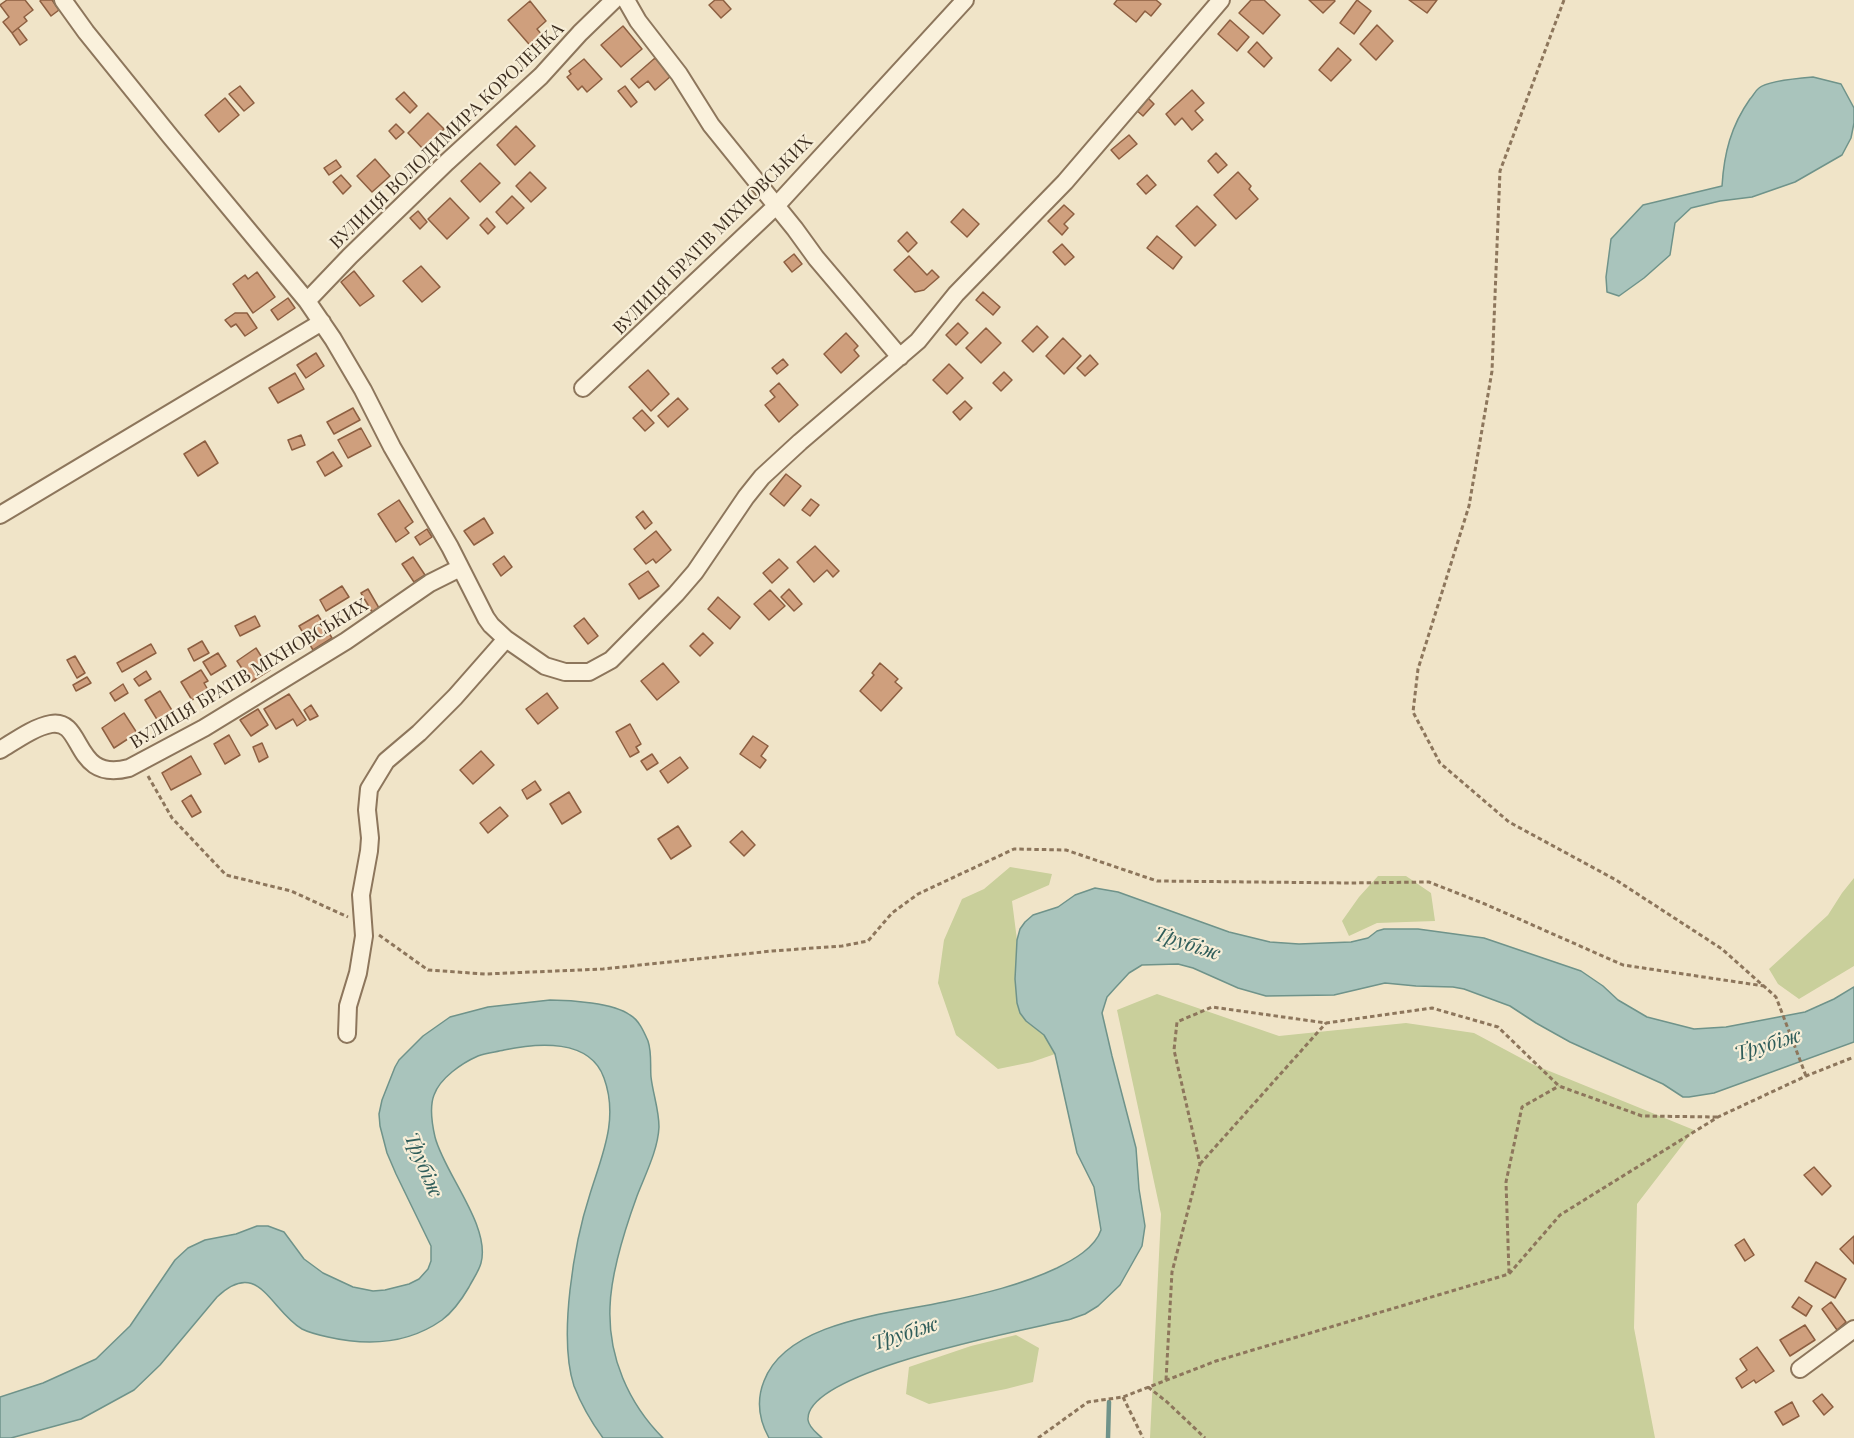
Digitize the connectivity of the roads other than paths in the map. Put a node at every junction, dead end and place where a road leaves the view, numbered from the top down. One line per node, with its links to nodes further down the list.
1 (63, 0): 7 (street)
2 (614, 0): 7 (street, ВУЛИЦЯ ВОЛОДИМИРА КОРОЛЕНКА)
3 (626, 0): 6 (street)
4 (965, 0): 6 (street, ВУЛИЦЯ БРАТІВ МІХНОВСЬКИХ)
5 (1221, 0): 9 (street)
6 (776, 206): 9 (street); 10 (street, ВУЛИЦЯ БРАТІВ МІХНОВСЬКИХ)
7 (307, 301): 8 (street)
8 (322, 322): 11 (street); 12 (street)
9 (900, 357): 13 (street)
10 (583, 388)
11 (0, 515)
12 (460, 568): 13 (street); 14 (street, ВУЛИЦЯ БРАТІВ МІХНОВСЬКИХ)
13 (506, 639): 15 (street)
14 (0, 750)
15 (347, 1034)
16 (1854, 1329): 17 (street)
17 (1800, 1369)

